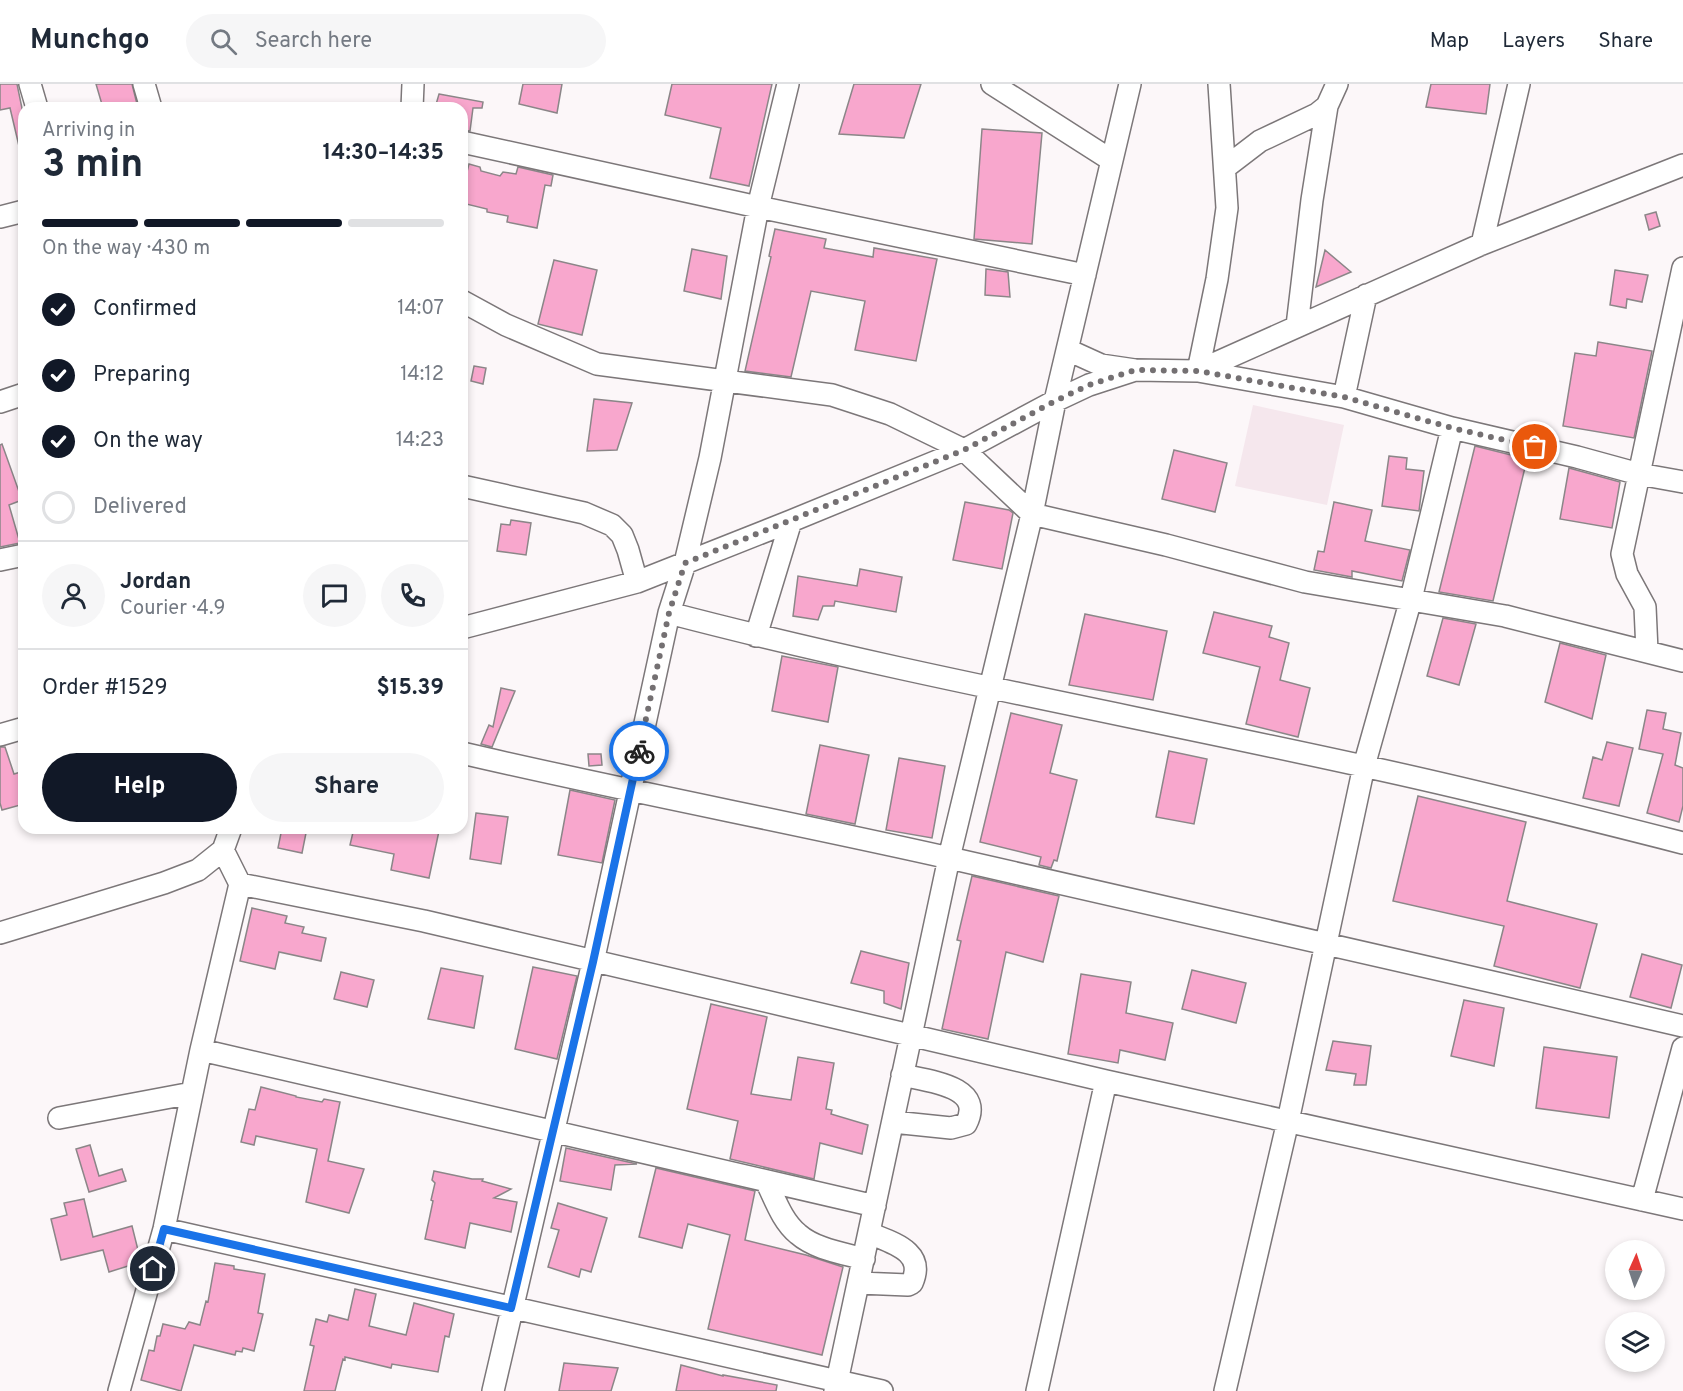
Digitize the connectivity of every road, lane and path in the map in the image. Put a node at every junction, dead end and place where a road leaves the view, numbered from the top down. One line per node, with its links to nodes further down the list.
1 (30, 84): 10 (street)
2 (144, 84): 11 (street)
3 (413, 84): 12 (street)
4 (788, 84): 18 (street)
5 (992, 84): 15 (street)
6 (1130, 84): 15 (street)
7 (1219, 84): 17 (street)
8 (1337, 84): 13 (street)
9 (1519, 84): 21 (street)
10 (35, 102)
11 (150, 102)
12 (412, 102)
13 (1326, 106): 17 (street); 26 (street)
14 (468, 143): 18 (street)
15 (1111, 160): 23 (street)
16 (1683, 165): 21 (street)
17 (1226, 167): 29 (street)
18 (758, 207): 23 (street); 30 (street)
19 (18, 212): 20 (street)
20 (0, 217)
21 (1482, 244): 24 (street)
22 (1683, 268): 37 (street)
23 (1085, 275): 27 (street)
24 (1366, 295): 26 (street); 32 (street)
25 (468, 304): 30 (street)
26 (1297, 326): 29 (street)
27 (1068, 350): 28 (street); 33 (street)
28 (1135, 370): 29 (street); 33 (street)
29 (1198, 371): 32 (street)
30 (724, 380): 36 (street); 44 (street)
31 (18, 396): 34 (street)
32 (1344, 397): 35 (street)
33 (1055, 401): 36 (street); 40 (street)
34 (0, 402)
35 (1452, 428): 37 (street); 46 (street)
36 (964, 450): 40 (street); 41 (street)
37 (1639, 474): 38 (street); 50 (street)
38 (1683, 482)
39 (468, 487): 45 (street)
40 (1032, 514): 46 (street); 52 (street)
41 (791, 521): 44 (street); 49 (street)
42 (18, 556): 43 (street)
43 (0, 560)
44 (685, 563): 45 (street); 47 (street)
45 (637, 582): 48 (street)
46 (1411, 599): 50 (street); 56 (street)
47 (669, 613): 49 (street); 57 (street)
48 (468, 626)
49 (756, 636): 52 (street)
50 (1647, 651): 51 (street)
51 (1683, 661)
52 (990, 688): 56 (street); 61 (street)
53 (18, 730): 54 (street)
54 (0, 735)
55 (468, 754): 57 (street)
56 (1364, 766): 59 (street); 64 (street)
57 (630, 792): 61 (street); 65 (street)
58 (229, 834): 60 (street)
59 (1683, 843)
60 (223, 850): 62 (street); 63 (street)
61 (949, 858): 64 (street); 67 (street)
62 (240, 884): 65 (street); 69 (street)
63 (0, 933)
64 (1326, 942): 66 (street); 74 (street)
65 (593, 962): 67 (street); 76 (street)
66 (1683, 1026)
67 (911, 1033): 70 (street); 71 (street)
68 (1683, 1048): 78 (street)
69 (201, 1050): 72 (street); 76 (street)
70 (902, 1075): 75 (street); 75 (street)
71 (1106, 1080): 74 (street); 90 (street)
72 (192, 1093): 73 (street); 81 (street)
73 (60, 1118)
74 (1288, 1121): 78 (street); 91 (street)
75 (893, 1122): 79 (street)
76 (553, 1132): 77 (street); 85 (street)
77 (766, 1181): 79 (street); 83 (street)
78 (1642, 1200): 80 (street)
79 (876, 1206): 82 (street)
80 (1683, 1209)
81 (164, 1229): 85 (street); 87 (street)
82 (869, 1233): 83 (street); 84 (street)
83 (864, 1259): 84 (street)
84 (859, 1283): 86 (street)
85 (511, 1308): 86 (street); 88 (street)
86 (836, 1386): 89 (street)
87 (119, 1391)
88 (493, 1391)
89 (882, 1391)
90 (1037, 1391)
91 (1225, 1391)

